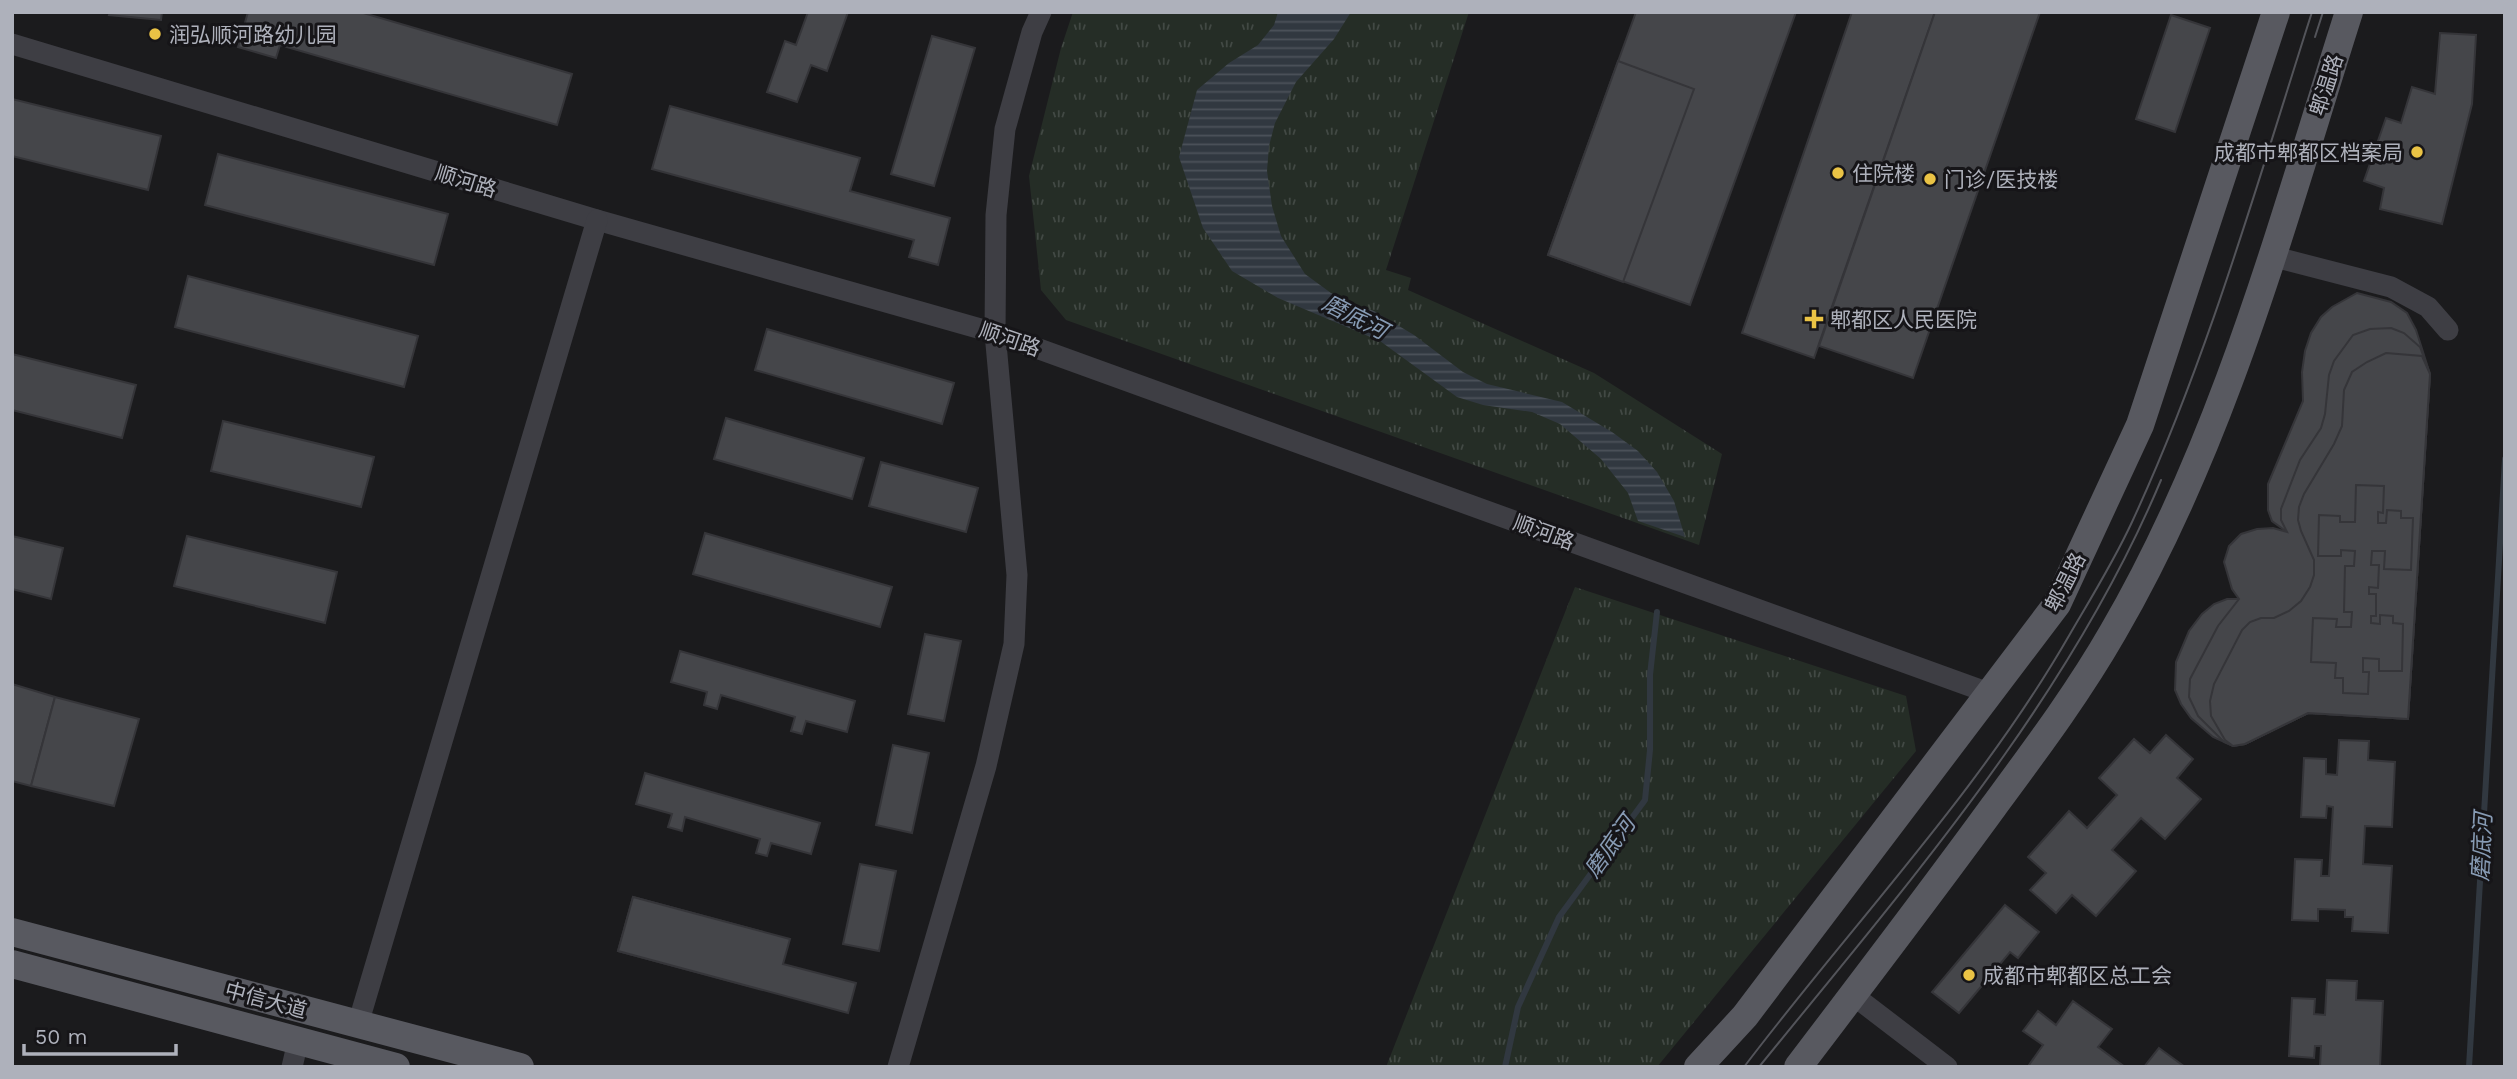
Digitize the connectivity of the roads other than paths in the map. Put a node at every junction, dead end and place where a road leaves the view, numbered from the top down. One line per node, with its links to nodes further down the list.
1 (1041, 12): 8 (street)
2 (2277, 12): 9 (main road, 郫温路)
3 (2348, 12): 6 (main road, 郫温路)
4 (12, 44): 5 (street, 顺河路)
5 (597, 220): 8 (street, 顺河路); 13 (street)
6 (2271, 256): 7 (street); 12 (main road, 郫温路)
7 (2448, 330)
8 (995, 333): 9 (street, 顺河路); 18 (street)
9 (1989, 693): 19 (main road, 郫温路)
10 (12, 932): 13 (main road, 中信大道)
11 (12, 964): 14 (main road, 中信大道)
12 (1853, 995): 20 (main road, 郫温路); 21 (street)
13 (358, 1024): 17 (main road, 中信大道)
14 (295, 1054): 15 (main road, 中信大道)
15 (352, 1061): 16 (main road, 中信大道)
16 (396, 1067)
17 (520, 1067)
18 (898, 1067)
19 (1698, 1067)
20 (1798, 1067)
21 (1947, 1067)

